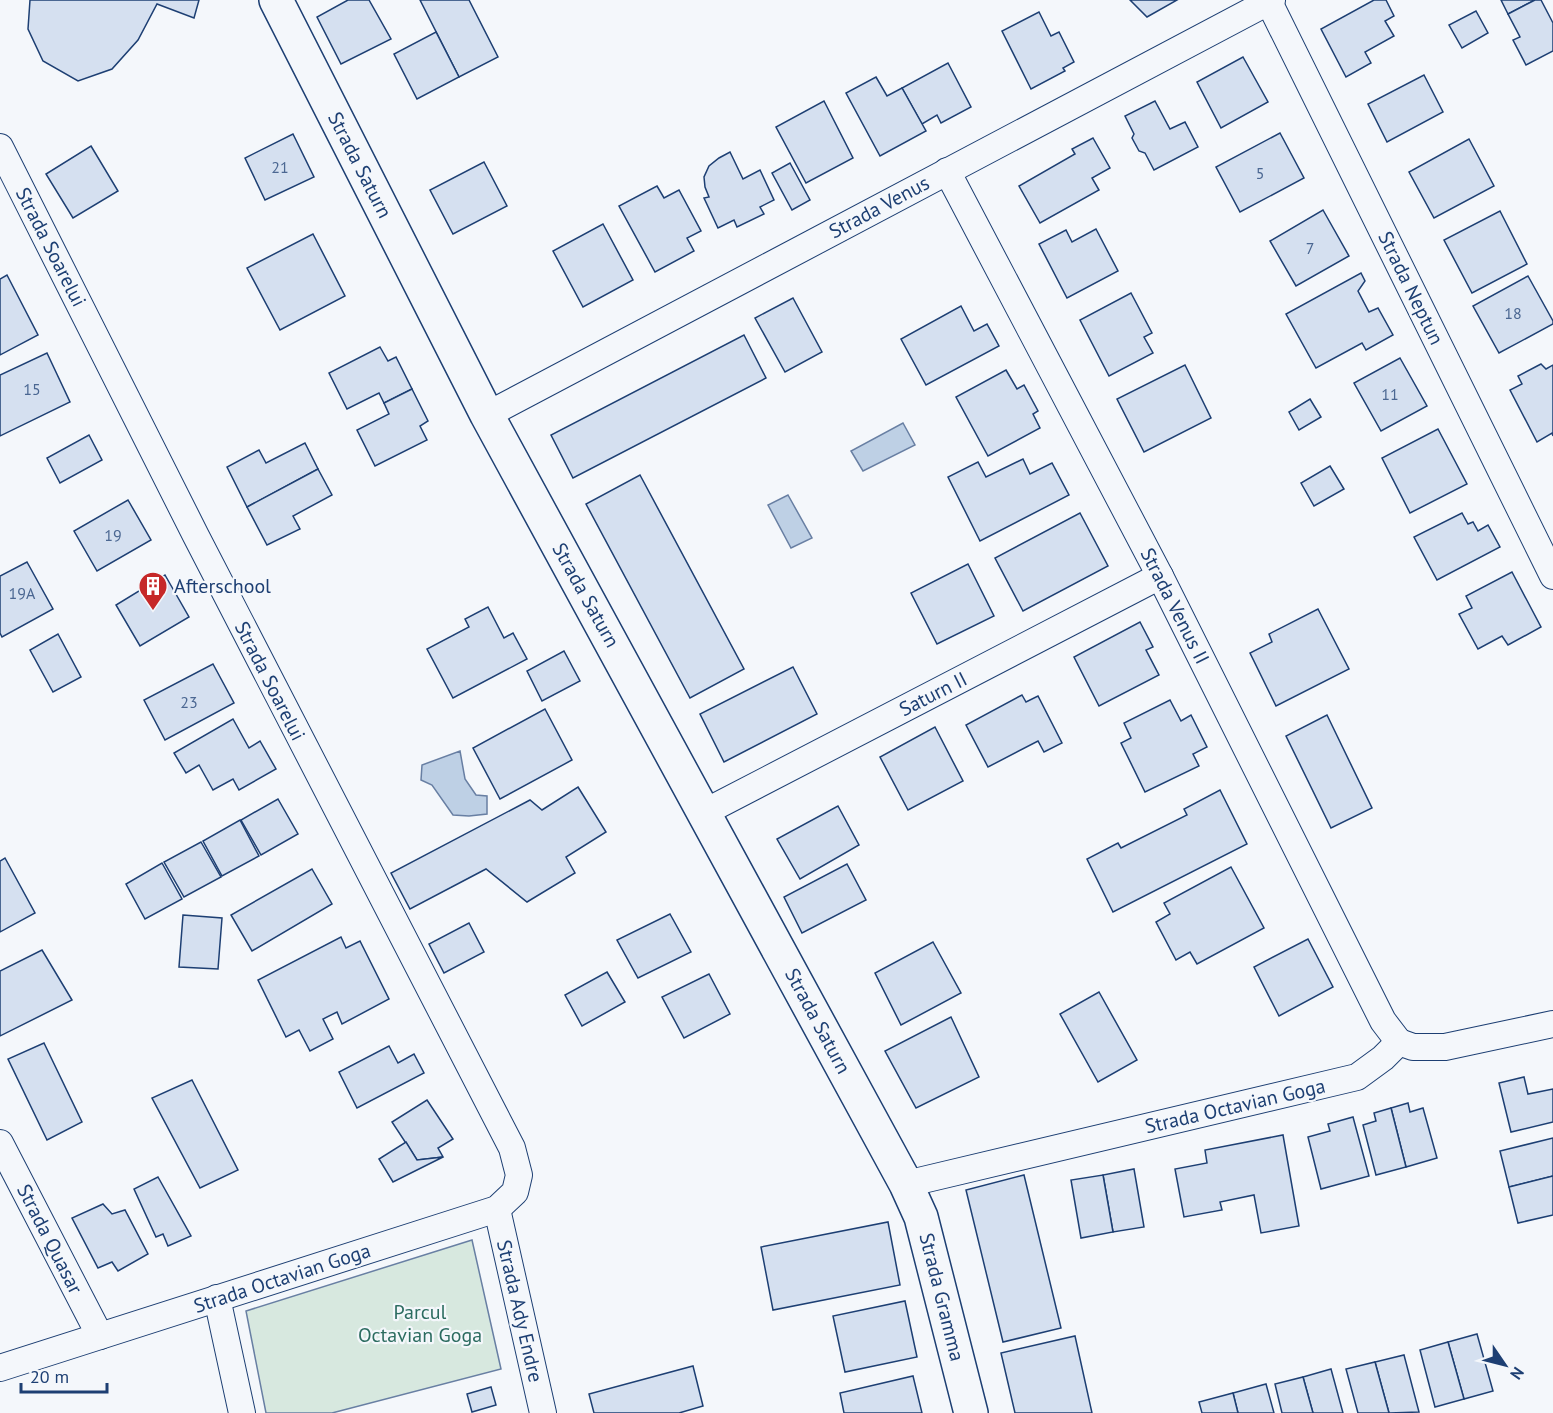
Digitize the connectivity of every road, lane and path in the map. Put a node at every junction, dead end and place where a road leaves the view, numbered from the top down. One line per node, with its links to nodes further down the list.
1 (276, 0): 5 (street, Strada Saturn)
2 (1270, 0): 4 (street, Strada Venus); 7 (street, Strada Neptun)
3 (0, 147): 13 (street, Strada Soarelui)
4 (947, 171): 5 (street, Strada Venus); 6 (street, Strada Venus II)
5 (487, 415): 8 (street, Strada Saturn)
6 (1160, 576): 8 (street, Saturn II); 10 (street, Strada Venus II)
7 (1553, 576)
8 (705, 813): 12 (street, Strada Saturn)
9 (1553, 1024): 10 (street)
10 (1399, 1042): 12 (street, Strada Octavian Goga)
11 (0, 1143): 15 (street, Strada Quasar)
12 (906, 1184): 19 (street, Strada Gramma)
13 (497, 1209): 14 (street, Strada Octavian Goga); 18 (street, Strada Ady Endre)
14 (217, 1298): 15 (street, Strada Octavian Goga); 17 (street)
15 (100, 1336): 16 (street, Strada Octavian Goga)
16 (0, 1368)
17 (242, 1413)
18 (543, 1413)
19 (971, 1413)

